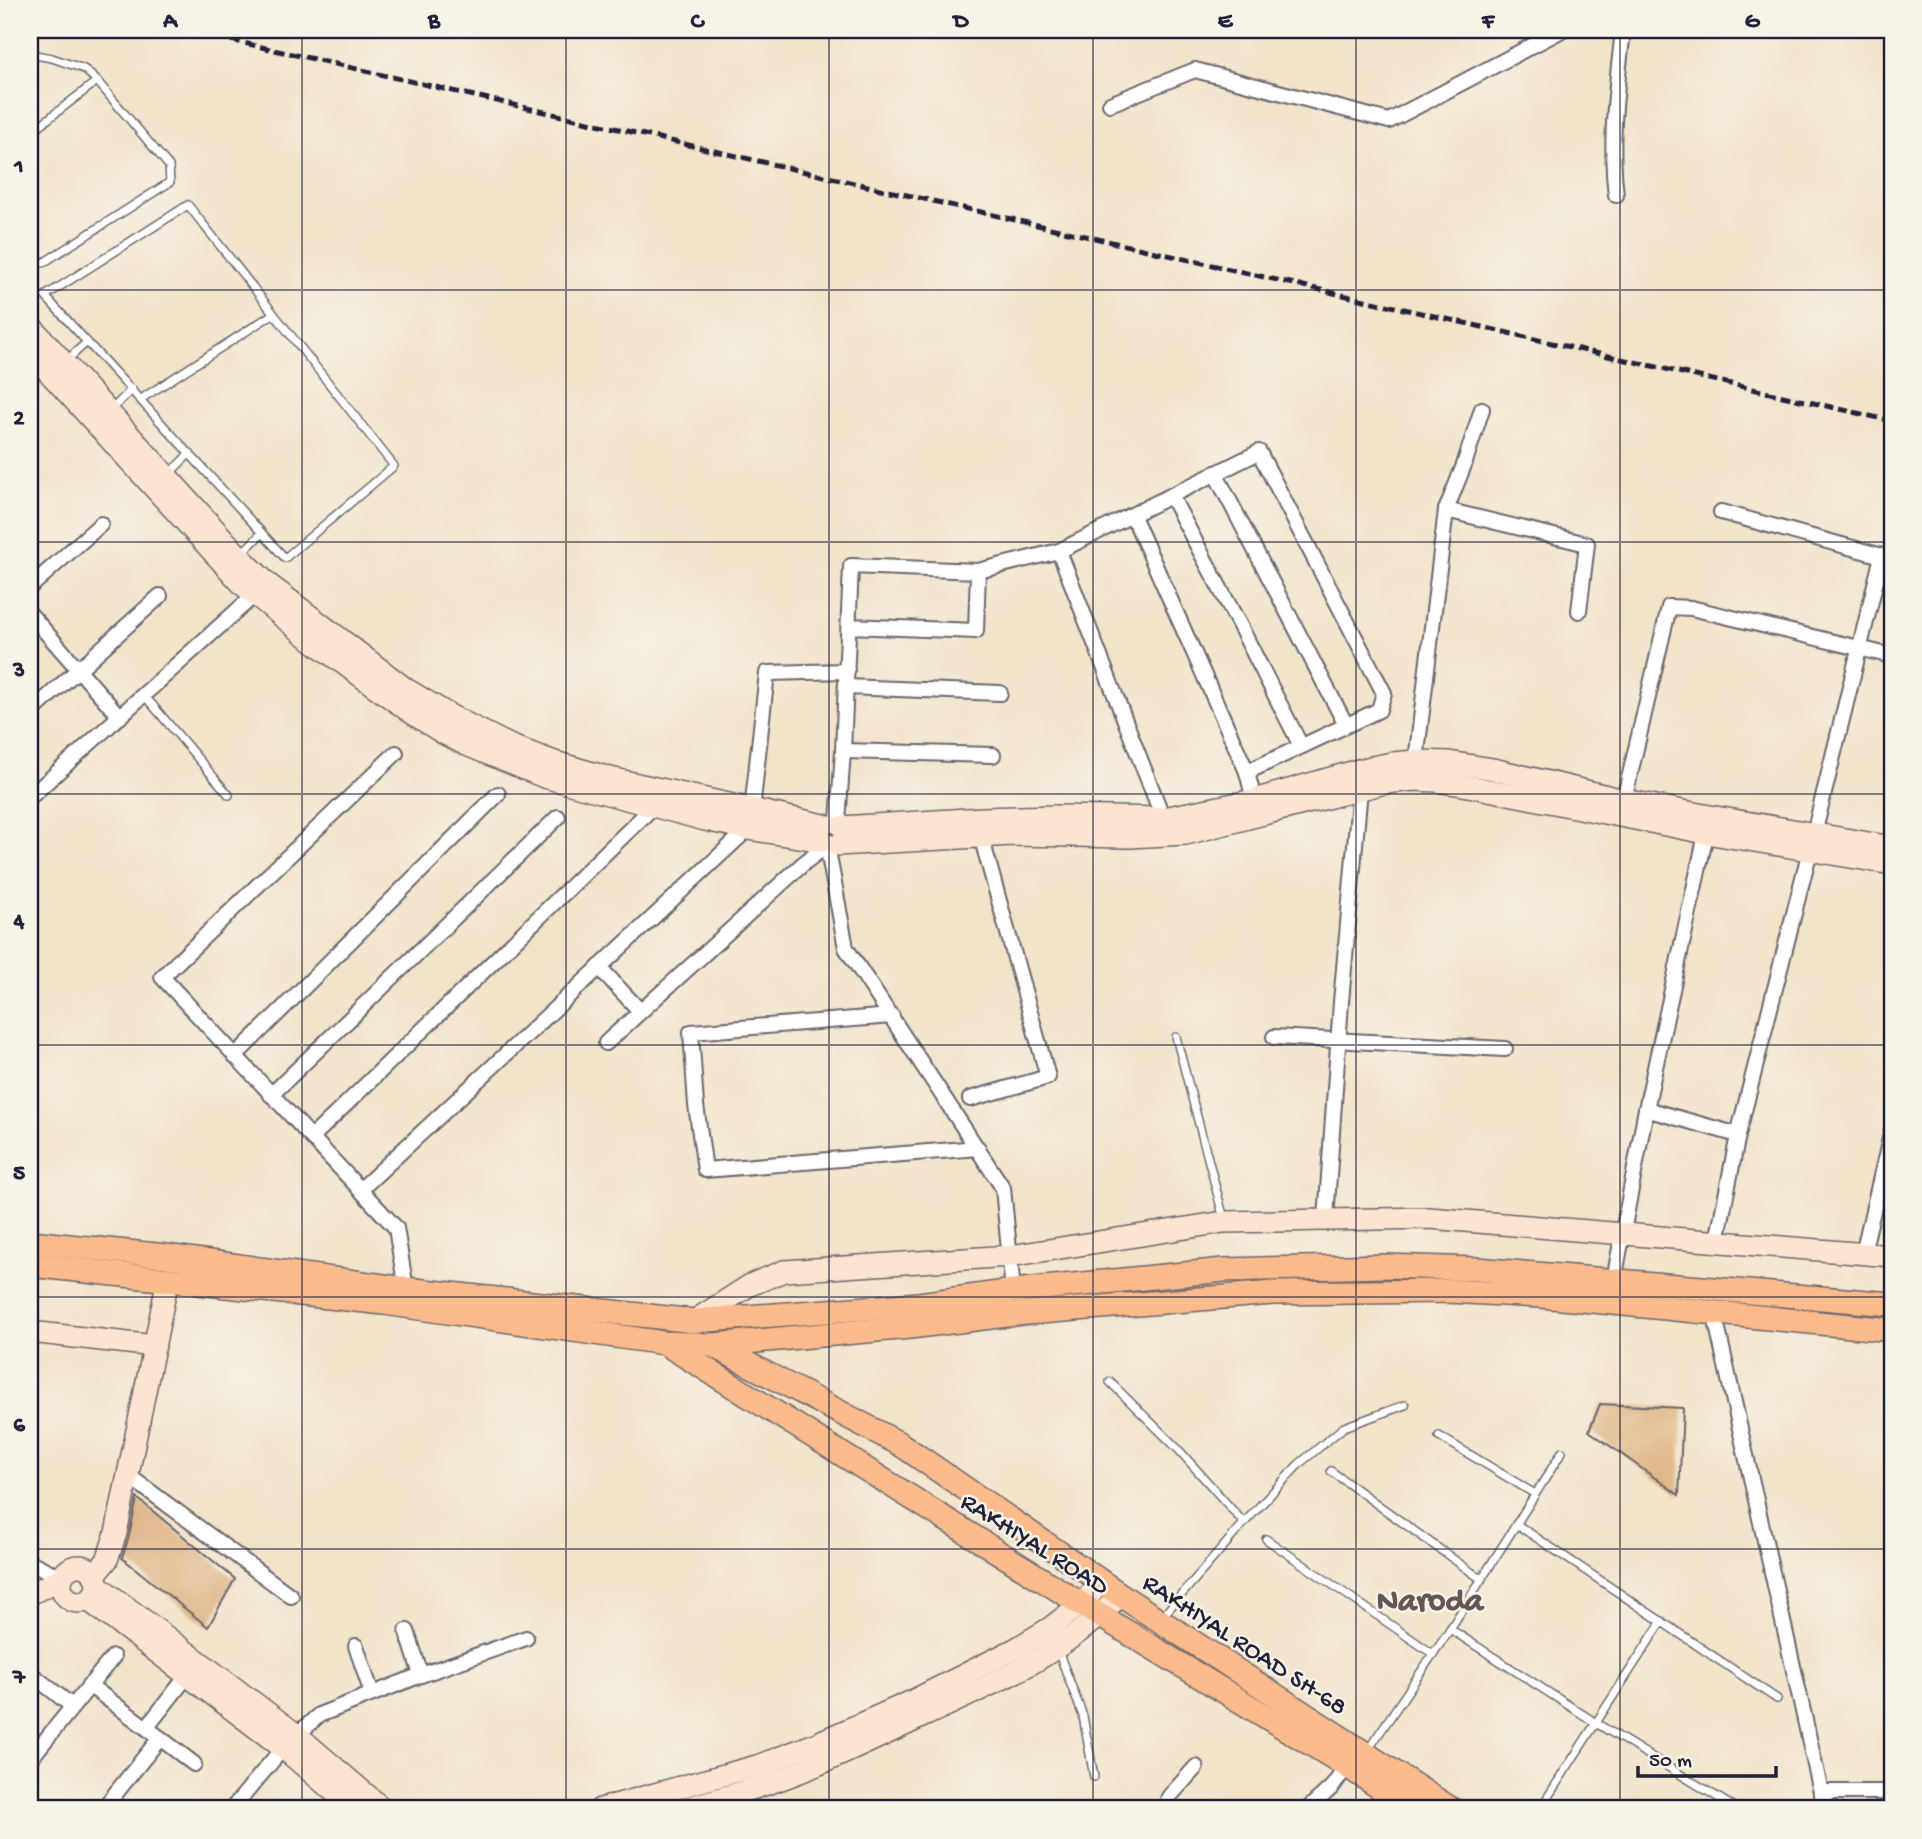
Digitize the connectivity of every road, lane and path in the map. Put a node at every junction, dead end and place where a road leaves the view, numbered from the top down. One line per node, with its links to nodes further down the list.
1 (1562, 30): 5 (street)
2 (1623, 30): 7 (street)
3 (30, 54): 4 (lane)
4 (97, 81): 6 (lane); 8 (lane)
5 (1110, 104)
6 (30, 133)
7 (1616, 195)
8 (43, 263)
9 (273, 314): 11 (lane); 15 (lane); 26 (lane)
10 (30, 325): 13 (street)
11 (87, 342): 13 (lane); 14 (lane)
12 (30, 352): 31 (street)
13 (64, 363): 17 (street)
14 (132, 389): 15 (lane); 17 (lane)
15 (141, 399): 18 (lane)
16 (1482, 408): 22 (street)
17 (109, 412): 20 (street)
18 (190, 453): 20 (lane); 26 (lane)
19 (1215, 473): 21 (street); 45 (street); 45 (street)
20 (168, 476): 28 (street)
21 (1171, 496): 24 (street); 46 (street)
22 (1446, 510): 33 (street); 51 (street)
23 (1721, 512): 36 (street)
24 (1132, 516): 27 (street); 52 (street)
25 (101, 524): 30 (street)
26 (262, 533): 28 (lane)
27 (1059, 551): 29 (street); 61 (street)
28 (239, 555): 31 (street)
29 (978, 571): 35 (street); 35 (street)
30 (30, 587)
31 (261, 589): 42 (street); 50 (street)
32 (160, 596): 38 (street)
33 (1579, 611)
34 (30, 614): 38 (street)
35 (849, 626): 39 (street)
36 (1859, 648): 37 (street); 58 (street); 66 (street)
37 (1892, 656)
38 (79, 669): 43 (street); 44 (street)
39 (847, 671): 40 (street); 62 (street)
40 (846, 687): 41 (street); 47 (street)
41 (1000, 694)
42 (144, 695): 44 (street); 54 (lane)
43 (30, 713)
44 (120, 717): 56 (street)
45 (1346, 725): 46 (street)
46 (1301, 746): 52 (street)
47 (843, 751): 49 (street); 64 (street)
48 (396, 753): 77 (street)
49 (993, 755)
50 (524, 761): 59 (street); 62 (street)
51 (1416, 761): 57 (street); 58 (street)
52 (1247, 772): 57 (street)
53 (1360, 789): 63 (street); 65 (street); 74 (street)
54 (229, 794)
55 (498, 794): 77 (street)
56 (30, 797)
57 (1254, 800): 61 (street)
58 (1624, 800): 63 (street)
59 (654, 806): 62 (street); 83 (street)
60 (558, 817): 78 (street)
61 (1163, 818): 64 (street)
62 (750, 820): 64 (street); 69 (street)
63 (1708, 825): 66 (street); 80 (street)
64 (832, 834): 65 (street); 70 (street); 71 (street)
65 (981, 836): 79 (street)
66 (1812, 842): 67 (street); 68 (street); 82 (street)
67 (1892, 847)
68 (1892, 864)
69 (599, 967): 70 (street); 85 (street)
70 (640, 1011): 75 (street)
71 (892, 1016): 84 (street); 84 (street)
72 (1176, 1037): 87 (lane)
73 (1274, 1037): 74 (street)
74 (1338, 1041): 76 (street); 86 (street)
75 (606, 1043)
76 (1505, 1049)
77 (235, 1056): 78 (street)
78 (271, 1095): 83 (street)
79 (970, 1099)
80 (1646, 1109): 82 (street); 88 (street)
81 (1892, 1130): 91 (street)
82 (1738, 1135): 89 (street)
83 (312, 1138): 85 (street)
84 (978, 1148): 93 (street)
85 (360, 1190): 97 (street)
86 (1326, 1219): 87 (street); 88 (street)
87 (1224, 1222): 93 (street)
88 (1623, 1233): 89 (street); 96 (street)
89 (1717, 1241): 91 (street)
90 (30, 1242): 97 (main road)
91 (1863, 1253): 92 (street)
92 (1892, 1255)
93 (1010, 1256): 98 (street); 102 (street)
94 (30, 1265): 95 (main road)
95 (168, 1279): 105 (main road); 107 (street)
96 (1614, 1280): 98 (main road); 99 (main road)
97 (406, 1289): 101 (main road)
98 (1013, 1291): 102 (main road)
99 (1892, 1304)
100 (1714, 1312): 103 (main road); 106 (main road); 151 (street)
101 (637, 1315): 102 (main road); 105 (main road, RAKHIYAL ROAD)
102 (694, 1321): 106 (main road, RAKHIYAL ROAD SH-68)
103 (1892, 1330)
104 (30, 1332): 107 (street)
105 (664, 1343): 106 (main road); 125 (main road, RAKHIYAL ROAD)
106 (713, 1345): 122 (main road, RAKHIYAL ROAD SH-68)
107 (155, 1346): 113 (street)
108 (1110, 1382): 115 (lane)
109 (1405, 1405): 115 (lane)
110 (1439, 1436): 114 (lane)
111 (1562, 1452): 114 (lane)
112 (1331, 1471): 120 (lane)
113 (129, 1476): 121 (street); 124 (street)
114 (1535, 1494): 116 (lane)
115 (1244, 1523): 126 (lane)
116 (1516, 1524): 120 (lane); 127 (lane)
117 (1266, 1539): 133 (lane)
118 (30, 1562): 119 (street)
119 (62, 1578): 121 (street); 121 (street); 123 (street)
120 (1481, 1579): 128 (lane)
121 (93, 1587): 136 (street); 145 (street)
122 (1111, 1588): 125 (street); 126 (main road, RAKHIYAL ROAD SH-68)
123 (30, 1594)
124 (291, 1596)
125 (1091, 1610): 131 (street); 147 (main road, RAKHIYAL ROAD)
126 (1160, 1621): 147 (main road, RAKHIYAL ROAD SH-68)
127 (1662, 1621): 140 (lane); 142 (lane)
128 (1450, 1629): 133 (lane); 142 (lane)
129 (407, 1631): 137 (street)
130 (526, 1638): 137 (street)
131 (1054, 1638): 150 (lane); 157 (street); 158 (street)
132 (356, 1646): 139 (street)
133 (1433, 1654): 147 (lane)
134 (113, 1657): 138 (street)
135 (30, 1673): 141 (street)
136 (187, 1675): 143 (street); 145 (street)
137 (421, 1675): 139 (street)
138 (89, 1685): 141 (street); 143 (street)
139 (372, 1694): 145 (street)
140 (1777, 1699)
141 (72, 1706): 146 (street)
142 (1596, 1723): 163 (lane); 164 (lane)
143 (147, 1727): 144 (street)
144 (160, 1738): 148 (street); 153 (street)
145 (290, 1741): 154 (street); 155 (street); 156 (street)
146 (30, 1759)
147 (1356, 1760): 160 (street); 161 (main road, RAKHIYAL ROAD); 162 (main road, RAKHIYAL ROAD SH-68)
148 (194, 1764)
149 (1196, 1767): 159 (street)
150 (1094, 1777)
151 (1821, 1792): 152 (street); 165 (street)
152 (1892, 1792)
153 (103, 1809)
154 (232, 1809)
155 (354, 1809)
156 (383, 1809)
157 (600, 1809)
158 (681, 1809)
159 (1172, 1809)
160 (1308, 1809)
161 (1413, 1809)
162 (1451, 1809)
163 (1541, 1809)
164 (1737, 1809)
165 (1829, 1809)

